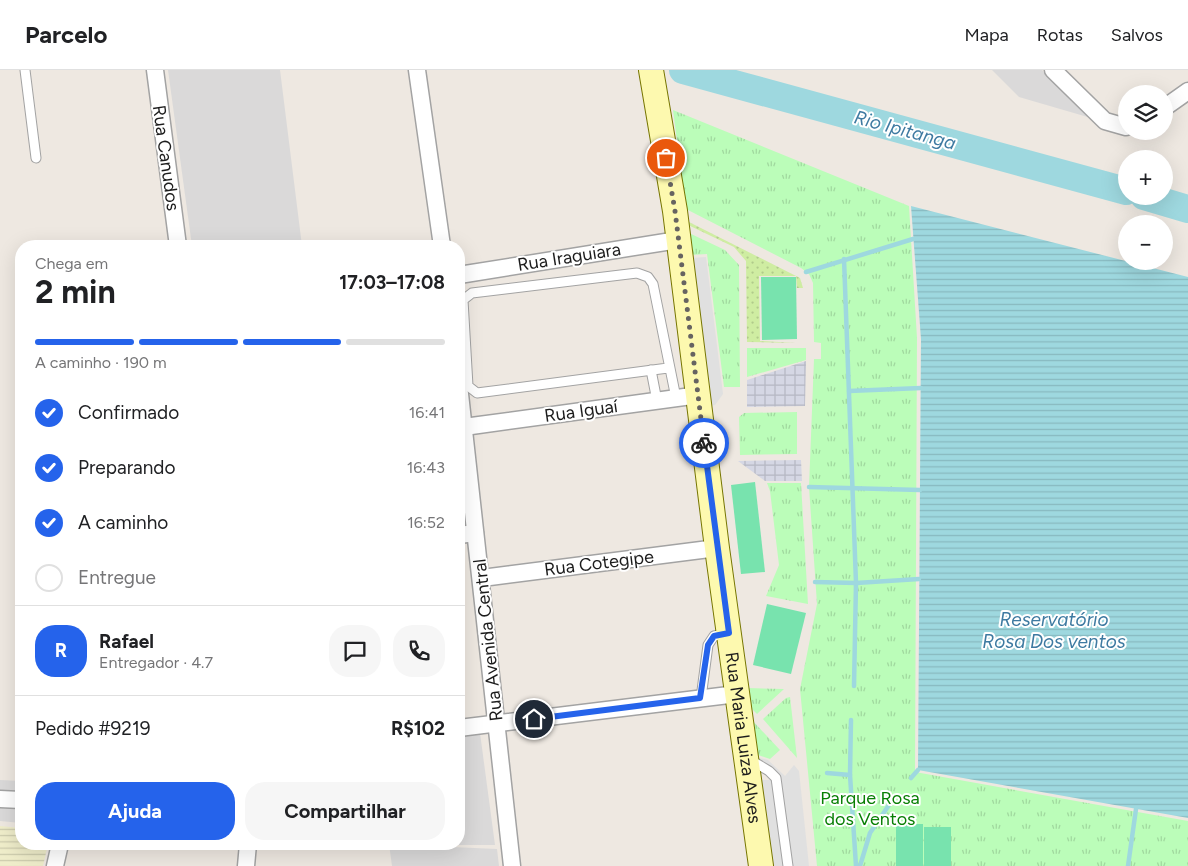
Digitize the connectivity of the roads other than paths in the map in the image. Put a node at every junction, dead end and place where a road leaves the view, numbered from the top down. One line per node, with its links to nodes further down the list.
1 (25, 70): 9 (lane)
2 (155, 70): 10 (street, Rua Canudos)
3 (417, 70): 11 (street)
4 (651, 70): 12 (street, Rua Maria Luiza Alves)
5 (1053, 70): 8 (street)
6 (1188, 90): 7 (street)
7 (1173, 101)
8 (1118, 125)
9 (36, 158)
10 (177, 240)
11 (441, 240)
12 (678, 240): 13 (street, Rua Iraguiara); 18 (street, Rua Maria Luiza Alves)
13 (465, 274)
14 (465, 298): 16 (lane)
15 (465, 334): 17 (lane)
16 (668, 368): 17 (lane); 18 (lane)
17 (650, 370): 19 (lane)
18 (687, 397): 19 (street, Rua Iguaí); 24 (street, Rua Maria Luiza Alves)
19 (656, 401): 20 (street, Rua Iguaí)
20 (465, 427)
21 (465, 437): 22 (street, Rua Avenida Central)
22 (475, 533): 23 (street); 25 (street, Rua Avenida Central)
23 (465, 534)
24 (717, 548): 25 (street, Rua Cotegipe); 26 (street, Rua Maria Luiza Alves)
25 (482, 578): 29 (street, Rua Avenida Central)
26 (729, 633): 27 (street, Rua Maria Luiza Alves); 28 (lane)
27 (737, 694): 28 (street); 31 (street, Rua Maria Luiza Alves)
28 (700, 698): 29 (street)
29 (497, 724): 30 (street); 38 (street, Rua Avenida Central)
30 (465, 729)
31 (746, 758): 39 (street, Rua Maria Luiza Alves); 40 (lane)
32 (0, 799): 33 (street)
33 (15, 800)
34 (59, 850): 36 (street)
35 (247, 850): 37 (street)
36 (55, 866)
37 (246, 866)
38 (512, 866)
39 (761, 866)
40 (788, 866)

